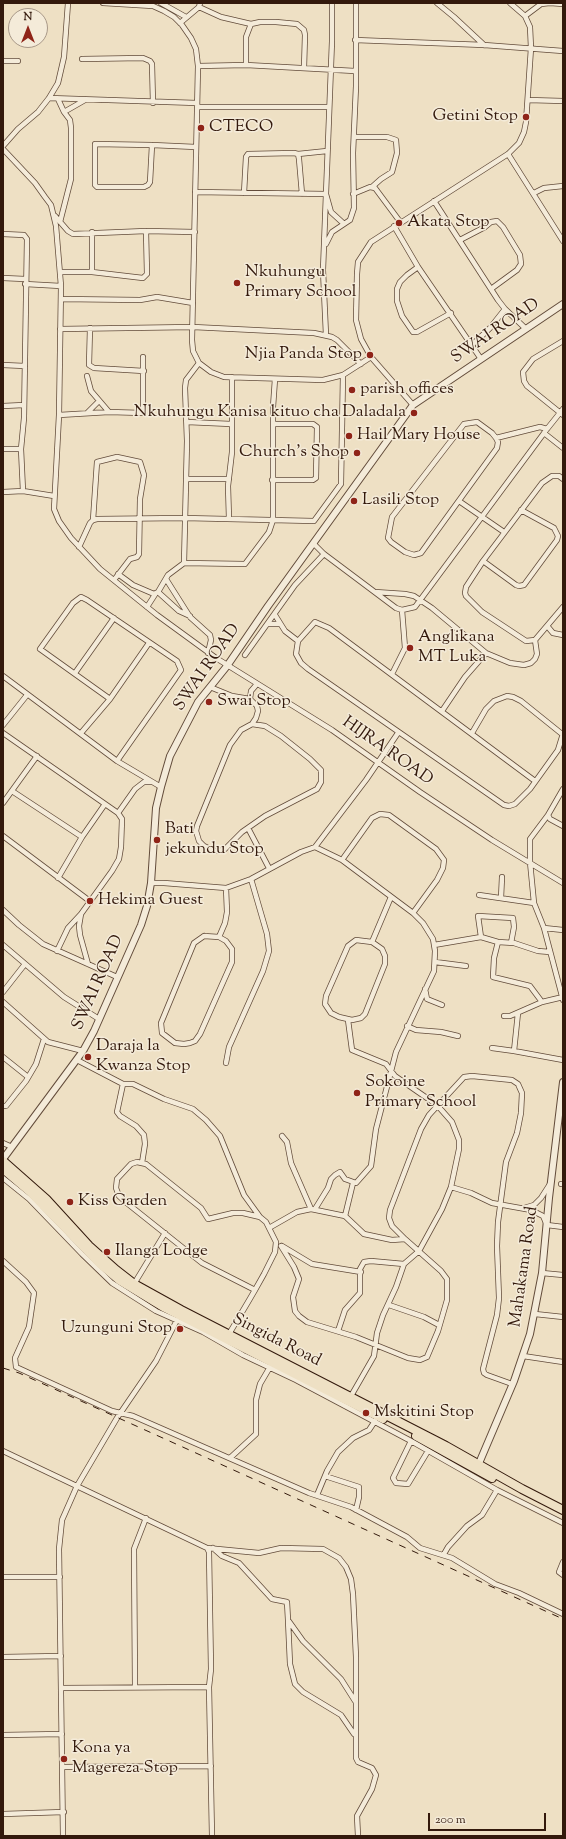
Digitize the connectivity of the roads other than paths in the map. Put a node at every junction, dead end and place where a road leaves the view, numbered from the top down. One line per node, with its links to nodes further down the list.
1 (68, 3): 27 (street)
2 (103, 3): 13 (street)
3 (161, 3): 12 (street)
4 (332, 3): 25 (street)
5 (356, 3): 15 (street)
6 (437, 3): 16 (street)
7 (510, 3): 11 (street)
8 (550, 3): 9 (street); 11 (street)
9 (563, 4)
10 (199, 5): 12 (street); 14 (street)
11 (525, 16): 17 (street)
12 (186, 17): 13 (street)
13 (180, 23): 23 (street)
14 (251, 24): 22 (street); 24 (street)
15 (355, 40): 16 (street); 26 (street)
16 (484, 45): 17 (street)
17 (531, 48): 18 (street); 30 (street)
18 (563, 51)
19 (82, 58): 32 (street)
20 (3, 61): 21 (street)
21 (18, 61)
22 (246, 65): 23 (street); 24 (street)
23 (198, 66): 33 (street)
24 (304, 68): 25 (street)
25 (330, 70): 26 (street); 34 (street)
26 (355, 71): 36 (street)
27 (49, 98): 28 (street); 38 (street)
28 (58, 99): 29 (street); 35 (street)
29 (86, 100): 32 (street); 35 (street)
30 (528, 100): 31 (street); 42 (street)
31 (563, 101)
32 (152, 103): 33 (street)
33 (197, 105): 34 (street); 39 (street)
34 (328, 107): 40 (street)
35 (64, 112): 53 (street)
36 (354, 137): 44 (street); 50 (street)
37 (152, 145): 37 (street); 39 (street)
38 (3, 147): 52 (street)
39 (196, 147): 45 (street)
40 (327, 150): 41 (street); 49 (street)
41 (298, 154): 46 (street); 48 (street)
42 (508, 154): 47 (street); 51 (street)
43 (563, 186): 47 (street)
44 (372, 188): 50 (street); 54 (street)
45 (195, 192): 46 (street); 59 (street)
46 (244, 193): 48 (street)
47 (534, 193): 62 (street)
48 (302, 194): 49 (street)
49 (326, 194): 55 (street); 63 (street)
50 (354, 194): 55 (street)
51 (434, 201): 54 (street); 61 (street)
52 (54, 215): 53 (street); 65 (street, HIJRA ROAD)
53 (60, 222): 58 (street)
54 (401, 222): 56 (street)
55 (343, 224): 63 (street)
56 (394, 226): 64 (street); 83 (street)
57 (146, 231): 58 (street); 59 (street); 66 (street)
58 (92, 232): 66 (street)
59 (195, 232): 72 (street)
60 (3, 234): 68 (street)
61 (460, 240): 70 (street); 70 (street)
62 (563, 240)
63 (324, 252): 80 (street)
64 (418, 267): 75 (street); 75 (street)
65 (60, 272): 66 (street); 69 (street, HIJRA ROAD)
66 (92, 272)
67 (3, 278): 68 (street)
68 (25, 282): 69 (street); 89 (street)
69 (61, 286): 71 (street, HIJRA ROAD)
70 (491, 289): 74 (street)
71 (61, 300): 72 (street); 79 (street, HIJRA ROAD)
72 (193, 303): 76 (street)
73 (563, 304): 78 (street, SWAI ROAD)
74 (505, 309): 78 (street); 82 (street)
75 (451, 313): 82 (street)
76 (192, 327): 77 (street); 80 (street); 86 (street)
77 (90, 328): 79 (street); 90 (street)
78 (525, 328): 85 (street, SWAI ROAD)
79 (60, 329): 102 (street, HIJRA ROAD)
80 (326, 335): 87 (street)
81 (563, 341): 100 (street)
82 (471, 346): 85 (street)
83 (371, 357): 87 (street); 97 (street)
84 (143, 358): 90 (street)
85 (481, 359): 97 (street, SWAI ROAD)
86 (199, 363): 93 (street); 103 (street)
87 (361, 364): 91 (street)
88 (3, 365): 89 (street)
89 (24, 366): 96 (street)
90 (144, 371): 99 (street)
91 (343, 375): 94 (street); 125 (street)
92 (88, 376): 95 (street)
93 (232, 377): 94 (street); 104 (street)
94 (275, 379): 105 (street)
95 (99, 401): 99 (street); 101 (street)
96 (24, 405): 98 (street); 110 (street)
97 (413, 405): 127 (street, SWAI ROAD)
98 (3, 406)
99 (109, 412): 101 (street)
100 (562, 412): 106 (street)
101 (87, 413): 102 (street)
102 (59, 415): 117 (street, HIJRA ROAD)
103 (187, 422): 104 (street); 111 (street)
104 (231, 424): 112 (street)
105 (273, 424): 113 (street); 113 (street)
106 (545, 431): 107 (street); 108 (street); 120 (street)
107 (496, 438): 118 (street); 118 (street)
108 (563, 448)
109 (3, 449): 110 (street)
110 (22, 450): 115 (street)
111 (186, 479): 112 (street); 121 (street)
112 (229, 479): 123 (street)
113 (272, 480): 125 (street)
114 (563, 480): 119 (street)
115 (23, 491): 116 (street); 117 (street)
116 (3, 492)
117 (54, 496): 128 (street, HIJRA ROAD)
118 (459, 502): 120 (street)
119 (521, 510): 126 (street); 130 (street)
120 (481, 517): 126 (street); 137 (street)
121 (184, 518): 122 (street); 123 (street); 131 (street)
122 (139, 519): 124 (street); 124 (street); 132 (street)
123 (229, 519): 125 (street)
124 (92, 520): 128 (street)
125 (273, 520): 131 (street)
126 (504, 532): 130 (street)
127 (314, 544): 129 (street); 154 (street, SWAI ROAD)
128 (79, 547): 134 (street, HIJRA ROAD)
129 (324, 554): 135 (street); 141 (street)
130 (483, 561): 148 (street)
131 (184, 563): 133 (street)
132 (118, 574): 134 (street); 136 (street)
133 (166, 579): 136 (street); 142 (street)
134 (114, 580): 138 (street, HIJRA ROAD)
135 (373, 591): 137 (street); 140 (street)
136 (157, 593): 138 (street); 142 (street)
137 (420, 601): 140 (street); 152 (street)
138 (147, 607): 151 (street, HIJRA ROAD)
139 (563, 607): 146 (street)
140 (402, 610): 156 (street)
141 (275, 615): 144 (street); 145 (street)
142 (190, 616): 151 (street)
143 (114, 618): 150 (street); 155 (street); 155 (street)
144 (268, 624): 145 (street); 153 (street)
145 (280, 624): 149 (street)
146 (548, 626): 147 (street); 148 (street)
147 (563, 635)
148 (535, 640): 152 (street)
149 (298, 642): 156 (street); 166 (street)
150 (149, 643): 161 (street); 172 (street)
151 (208, 652): 154 (street, HIJRA ROAD)
152 (486, 653): 163 (street)
153 (245, 655)
154 (227, 666): 158 (street, HIJRA ROAD); 159 (street, SWAI ROAD)
155 (75, 673): 161 (street)
156 (392, 674): 163 (street)
157 (3, 676): 160 (street)
158 (257, 684): 162 (street); 173 (street, HIJRA ROAD)
159 (210, 688): 162 (street); 176 (street, SWAI ROAD)
160 (28, 695): 165 (street); 168 (street)
161 (110, 699): 168 (street)
162 (250, 699): 164 (street)
163 (442, 711): 169 (street)
164 (252, 724): 185 (street); 185 (street)
165 (3, 725)
166 (398, 732): 173 (street); 174 (street)
167 (3, 733): 171 (street)
168 (81, 733): 172 (street)
169 (472, 733): 170 (street); 174 (street)
170 (563, 738): 174 (street)
171 (37, 756): 178 (street); 181 (street)
172 (117, 761): 175 (street)
173 (378, 762): 188 (street); 190 (street, HIJRA ROAD)
174 (535, 781)
175 (151, 782): 176 (street); 182 (street)
176 (161, 787): 195 (street, SWAI ROAD)
177 (563, 790): 179 (street)
178 (12, 791): 180 (street); 187 (street)
179 (561, 798): 183 (street)
180 (3, 803)
181 (105, 804): 182 (street); 187 (street)
182 (118, 813): 201 (street)
183 (548, 815): 184 (street); 190 (street)
184 (563, 826)
185 (248, 828): 191 (street)
186 (3, 836): 193 (street)
187 (82, 837): 193 (street)
188 (315, 846): 189 (street); 191 (street)
189 (342, 860): 199 (street); 204 (street)
190 (530, 862): 196 (street, HIJRA ROAD); 202 (street)
191 (269, 868): 194 (street)
192 (502, 877): 200 (street)
193 (58, 878): 201 (street)
194 (251, 879): 197 (street); 241 (street)
195 (151, 883): 197 (street); 221 (street, SWAI ROAD)
196 (563, 883)
197 (226, 888): 208 (street)
198 (479, 895): 200 (street)
199 (391, 897): 204 (street); 210 (street)
200 (501, 898): 202 (street)
201 (91, 902): 205 (street)
202 (534, 903): 206 (street)
203 (3, 910): 215 (street)
204 (413, 913): 214 (street)
205 (81, 914): 215 (street); 219 (street)
206 (544, 928): 207 (street); 216 (street)
207 (563, 930)
208 (219, 937): 208 (street)
209 (481, 937): 211 (street); 212 (street); 214 (street)
210 (372, 942): 231 (street); 231 (street)
211 (498, 942): 212 (street); 226 (street)
212 (511, 943): 216 (street)
213 (3, 945): 218 (street)
214 (434, 945): 217 (street)
215 (57, 951): 219 (street)
216 (550, 952): 224 (street)
217 (435, 962): 220 (street); 222 (street)
218 (25, 964): 223 (street); 230 (street)
219 (88, 964): 221 (street)
220 (466, 966)
221 (117, 977): 230 (street, SWAI ROAD)
222 (425, 989): 227 (street); 232 (street)
223 (3, 992)
224 (563, 998): 226 (street)
225 (3, 1002): 234 (street)
226 (542, 1002): 228 (street)
227 (442, 1005)
228 (518, 1013): 229 (street); 237 (street)
229 (504, 1016)
230 (99, 1019): 236 (street, SWAI ROAD)
231 (348, 1020): 242 (street)
232 (407, 1026): 233 (street); 242 (street)
233 (458, 1036)
234 (44, 1039): 236 (street); 243 (street)
235 (492, 1048): 237 (street)
236 (83, 1051): 239 (street, SWAI ROAD)
237 (514, 1051): 240 (street)
238 (3, 1057): 243 (street)
239 (77, 1060): 245 (street); 251 (street, SWAI ROAD)
240 (563, 1060)
241 (226, 1063)
242 (391, 1070): 246 (street); 256 (street)
243 (28, 1077): 247 (street)
244 (563, 1082): 248 (street, Mahakama Road)
245 (123, 1084): 253 (street); 263 (street)
246 (437, 1105): 258 (street); 259 (street); 268 (street)
247 (3, 1106)
248 (560, 1133): 257 (street, Mahakama Road)
249 (282, 1136): 261 (street)
250 (3, 1143): 251 (street)
251 (12, 1146): 252 (street, SWAI ROAD)
252 (3, 1160): 277 (highway, Singida Road)
253 (142, 1163): 263 (street); 267 (street)
254 (3, 1169): 293 (highway, Singida Road)
255 (3, 1178): 282 (street)
256 (353, 1183): 261 (street); 262 (street)
257 (550, 1184): 260 (street); 264 (street, Mahakama Road)
258 (451, 1187): 259 (street); 271 (street)
259 (500, 1205): 260 (street); 290 (street)
260 (521, 1208): 264 (street)
261 (313, 1209): 262 (street); 266 (street)
262 (345, 1216): 268 (street)
263 (260, 1217): 266 (street)
264 (547, 1225): 265 (street); 275 (street, Mahakama Road)
265 (563, 1227)
266 (270, 1228): 269 (street)
267 (165, 1233): 277 (street); 278 (street)
268 (405, 1239): 271 (street)
269 (276, 1242): 270 (street); 278 (street)
270 (282, 1246): 274 (street); 284 (street)
271 (419, 1251): 273 (street); 283 (street)
272 (3, 1261): 292 (street)
273 (404, 1264): 274 (street); 279 (street)
274 (361, 1272): 284 (street)
275 (542, 1273): 276 (street); 280 (street, Mahakama Road)
276 (563, 1275)
277 (134, 1284): 285 (highway, Singida Road)
278 (255, 1290): 285 (street)
279 (388, 1305): 283 (street); 286 (street)
280 (535, 1314): 281 (street); 287 (street, Mahakama Road)
281 (563, 1317)
282 (177, 1320): 289 (street); 292 (street)
283 (439, 1326): 286 (street)
284 (338, 1331): 286 (street)
285 (229, 1334): 291 (highway, Singida Road)
286 (376, 1345): 291 (street)
287 (523, 1356): 288 (street); 290 (street, Mahakama Road)
288 (563, 1362)
289 (270, 1367): 293 (street); 297 (street)
290 (512, 1384): 298 (street, Mahakama Road)
291 (351, 1396): 298 (highway, Singida Road)
292 (121, 1413): 297 (street); 301 (street)
293 (376, 1420): 294 (street); 298 (highway, Singida Road); 299 (street)
294 (411, 1442): 296 (street); 296 (street)
295 (3, 1451): 301 (street)
296 (428, 1451): 300 (street)
297 (230, 1458): 302 (street)
298 (477, 1467): 300 (highway, Singida Road)
299 (325, 1476): 302 (street); 303 (street)
300 (502, 1485): 304 (highway, Singida Road); 305 (highway, Singida Road); 307 (street); 310 (street)
301 (77, 1486): 306 (street); 314 (street)
302 (317, 1496): 303 (street)
303 (356, 1510): 310 (street)
304 (563, 1510)
305 (563, 1516)
306 (146, 1518): 308 (street); 319 (street)
307 (563, 1523)
308 (207, 1548): 309 (street); 320 (street)
309 (213, 1548): 316 (street); 322 (street)
310 (444, 1554): 315 (street)
311 (563, 1562): 312 (street)
312 (563, 1575)
313 (3, 1577): 314 (street)
314 (60, 1577): 318 (street)
315 (563, 1614)
316 (288, 1620): 322 (street); 325 (street)
317 (3, 1656): 318 (street)
318 (61, 1656): 321 (street)
319 (135, 1686): 320 (street); 321 (street)
320 (209, 1687): 326 (street)
321 (61, 1688): 323 (street)
322 (356, 1702): 325 (street)
323 (62, 1734): 324 (street); 327 (street)
324 (3, 1735)
325 (355, 1736): 332 (street)
326 (211, 1766): 327 (street); 331 (street)
327 (63, 1767): 328 (street)
328 (64, 1812): 329 (street); 330 (street)
329 (3, 1814)
330 (63, 1836)
331 (212, 1836)
332 (358, 1836)

